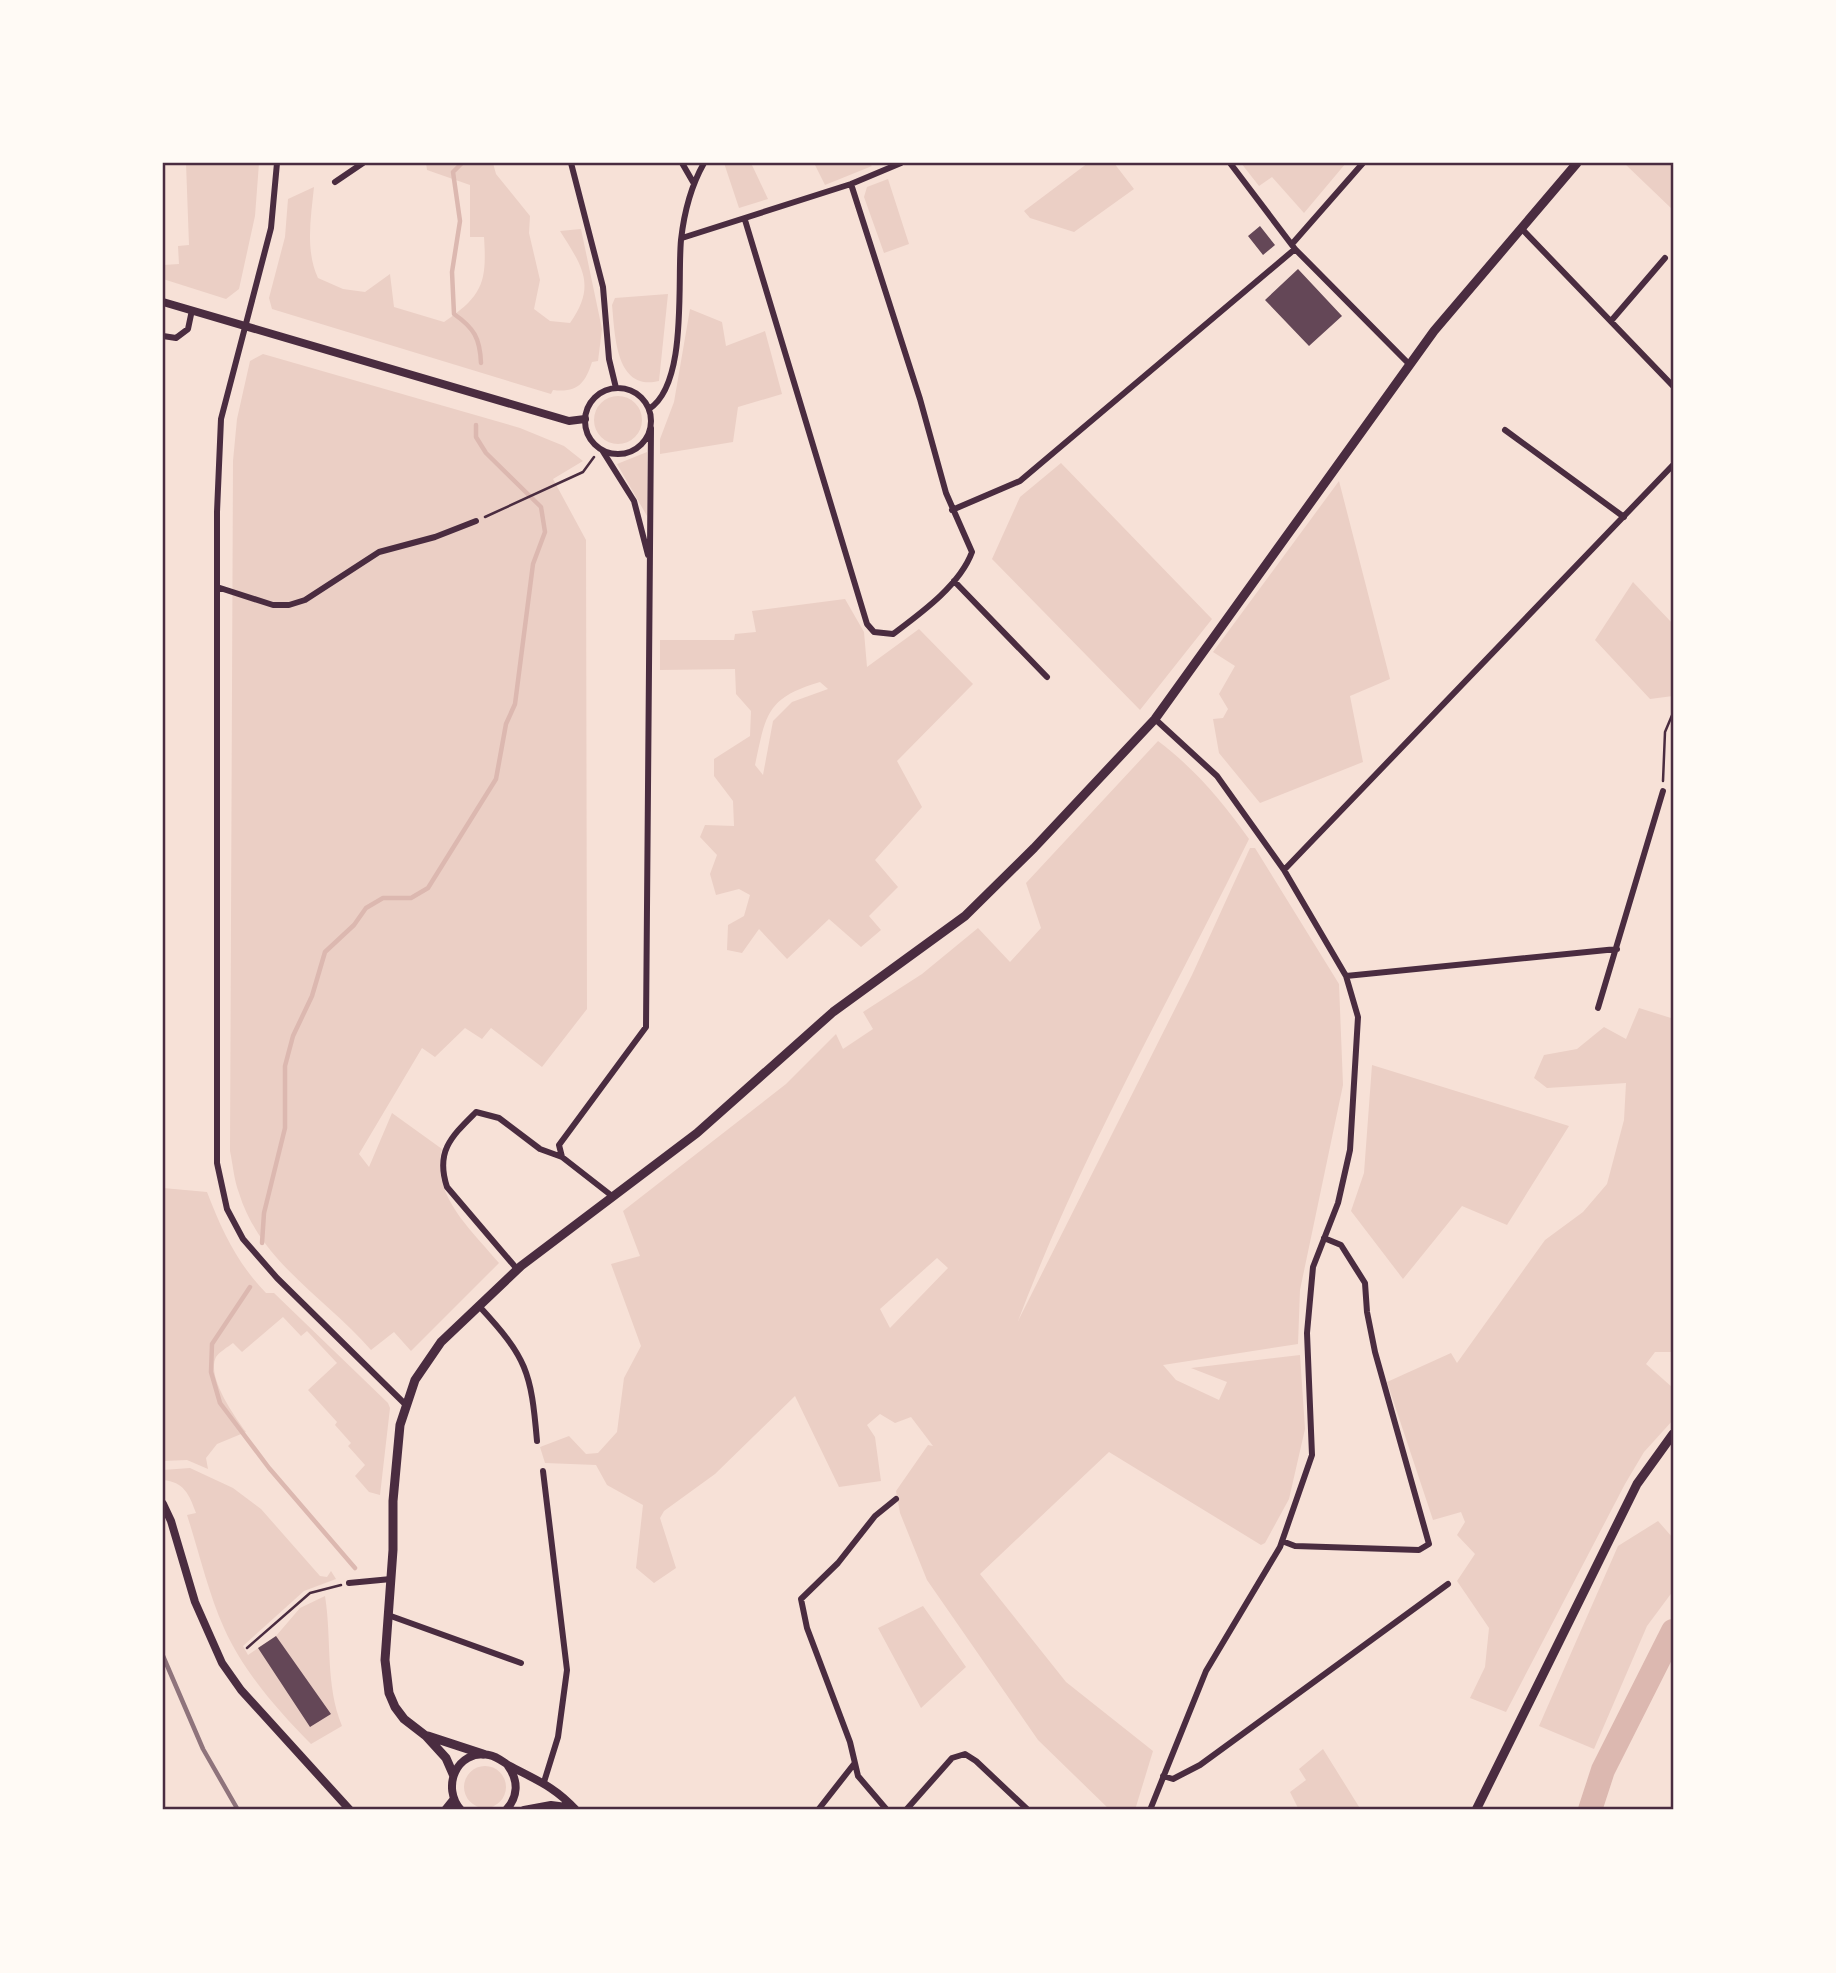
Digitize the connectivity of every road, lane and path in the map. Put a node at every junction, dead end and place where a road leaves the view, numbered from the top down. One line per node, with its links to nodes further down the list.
1 (277, 163): 21 (street)
2 (363, 163): 10 (street)
3 (572, 163): 25 (street)
4 (682, 163): 11 (street)
5 (704, 163): 11 (street)
6 (901, 163): 12 (street)
7 (1230, 163): 16 (street)
8 (1363, 163): 16 (street)
9 (1577, 163): 14 (main road)
10 (335, 182)
11 (693, 182): 15 (street)
12 (851, 184): 13 (street); 32 (street)
13 (745, 220): 15 (street); 36 (street)
14 (1521, 228): 20 (street); 23 (main road)
15 (682, 237): 26 (street)
16 (1294, 246): 23 (street); 32 (street)
17 (1665, 258): 20 (street)
18 (163, 302): 19 (street)
19 (192, 310): 21 (street); 22 (street)
20 (1611, 321): 24 (street)
21 (246, 326): 27 (street); 37 (street)
22 (163, 336)
23 (1410, 365): 40 (main road)
24 (1673, 386)
25 (616, 388): 26 (street); 27 (street)
26 (649, 409): 28 (street)
27 (585, 419): 30 (street)
28 (651, 428): 30 (street); 35 (street)
29 (1505, 430): 33 (street)
30 (600, 448): 34 (path); 35 (street)
31 (1673, 465): 33 (street)
32 (952, 510): 36 (street)
33 (1624, 517): 42 (street)
34 (476, 521): 37 (street)
35 (651, 567): 46 (street)
36 (954, 582): 38 (street)
37 (217, 587): 51 (street)
38 (1047, 677)
39 (1673, 713): 41 (path)
40 (1155, 719): 42 (street); 47 (main road)
41 (1663, 791): 43 (street)
42 (1284, 870): 44 (street)
43 (1617, 949): 44 (street); 45 (street)
44 (1346, 976): 48 (street)
45 (1598, 1008)
46 (562, 1157): 47 (street); 49 (street)
47 (612, 1196): 49 (main road)
48 (1324, 1238): 57 (street); 57 (street)
49 (517, 1269): 50 (main road)
50 (479, 1306): 51 (main road); 53 (street)
51 (407, 1406): 58 (main road)
52 (1673, 1434): 83 (main road)
53 (537, 1441)
54 (543, 1471): 70 (street)
55 (896, 1499): 67 (street)
56 (163, 1504): 73 (street)
57 (1282, 1541): 69 (street)
58 (391, 1579): 59 (street); 61 (main road)
59 (349, 1583): 62 (path)
60 (1448, 1584): 69 (street)
61 (388, 1615): 63 (street); 64 (main road)
62 (247, 1648)
63 (521, 1663)
64 (426, 1736): 65 (main road); 68 (main road)
65 (483, 1754): 66 (street); 68 (street)
66 (506, 1764): 70 (street); 76 (street)
67 (854, 1764): 78 (street); 79 (street)
68 (453, 1774): 71 (street)
69 (1163, 1776): 82 (street)
70 (544, 1782): 72 (street)
71 (453, 1800): 74 (street); 75 (street)
72 (575, 1809): 77 (street)
73 (350, 1810)
74 (445, 1810)
75 (461, 1810)
76 (506, 1810)
77 (524, 1810)
78 (818, 1810)
79 (887, 1810)
80 (906, 1810): 81 (street)
81 (1028, 1810)
82 (1150, 1810)
83 (1476, 1810)

